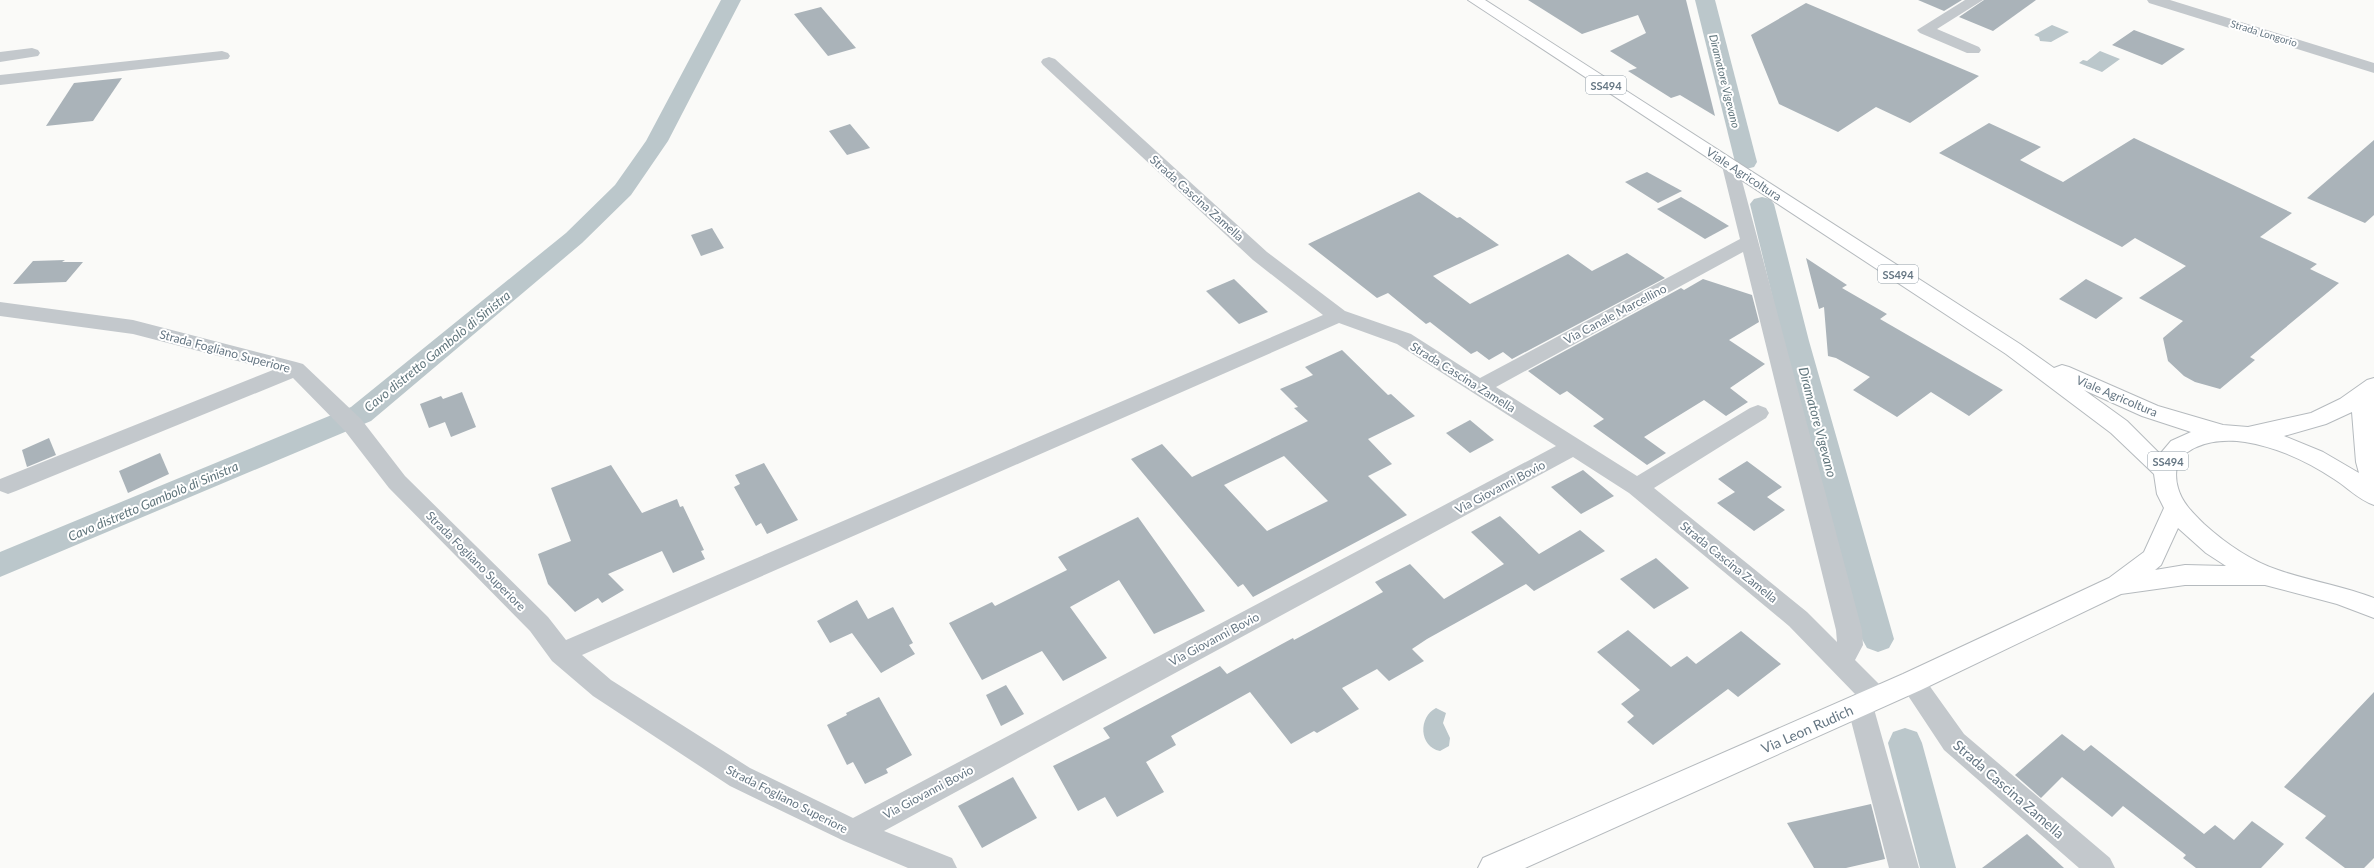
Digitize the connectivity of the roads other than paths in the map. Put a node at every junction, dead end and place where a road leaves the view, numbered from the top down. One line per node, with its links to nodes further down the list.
1 (1475, 0): 11 (main road, Viale Agricoltura / SS494)
2 (1976, 0): 4 (street)
3 (2154, 0): 9 (street, Strada Longorio)
4 (1973, 50)
5 (32, 53): 7 (street)
6 (222, 56): 10 (street)
7 (0, 57)
8 (1049, 62): 14 (street, Strada Cascina Zamella)
9 (2374, 68)
10 (0, 80)
11 (1734, 168): 12 (street); 15 (main road, Viale Agricoltura / SS494)
12 (1750, 241): 17 (street, Via Canale Marcellino); 34 (street)
13 (0, 309): 16 (street, Strada Fogliano Superiore)
14 (1338, 316): 17 (street, Strada Cascina Zamella); 33 (street)
15 (2013, 349): 20 (main road, Viale Agricoltura / SS494); 22 (main road, Viale Agricoltura / SS494)
16 (296, 369): 23 (street); 33 (street, Strada Fogliano Superiore)
17 (1480, 387): 21 (street, Strada Cascina Zamella)
18 (2368, 390): 20 (main road); 24 (main road)
19 (1758, 413): 25 (street)
20 (2232, 434): 22 (main road, Viale Agricoltura / SS494); 26 (main road, Viale Agricoltura / SS494)
21 (1574, 447): 25 (street, Strada Cascina Zamella); 37 (street, Via Giovanni Bovio)
22 (2164, 471): 27 (main road, SS494)
23 (8, 485)
24 (2374, 486)
25 (1637, 487): 34 (street, Strada Cascina Zamella)
26 (2374, 496)
27 (2176, 507): 28 (main road, SS494); 29 (main road)
28 (2271, 578): 29 (main road); 31 (main road, SS494)
29 (2118, 585): 35 (main road, Via Leon Rudich)
30 (2374, 590): 31 (main road, SS494)
31 (2331, 593): 32 (main road, SS494)
32 (2374, 608)
33 (561, 653): 37 (street, Strada Fogliano Superiore)
34 (1841, 663): 36 (street, Strada Cascina Zamella)
35 (1912, 682): 36 (main road, Via Leon Rudich); 41 (street, Strada Cascina Zamella)
36 (1868, 702): 39 (main road, Via Leon Rudich); 40 (street)
37 (854, 832): 38 (street, Strada Fogliano Superiore)
38 (942, 868)
39 (1493, 868)
40 (1904, 868)
41 (2100, 868)

